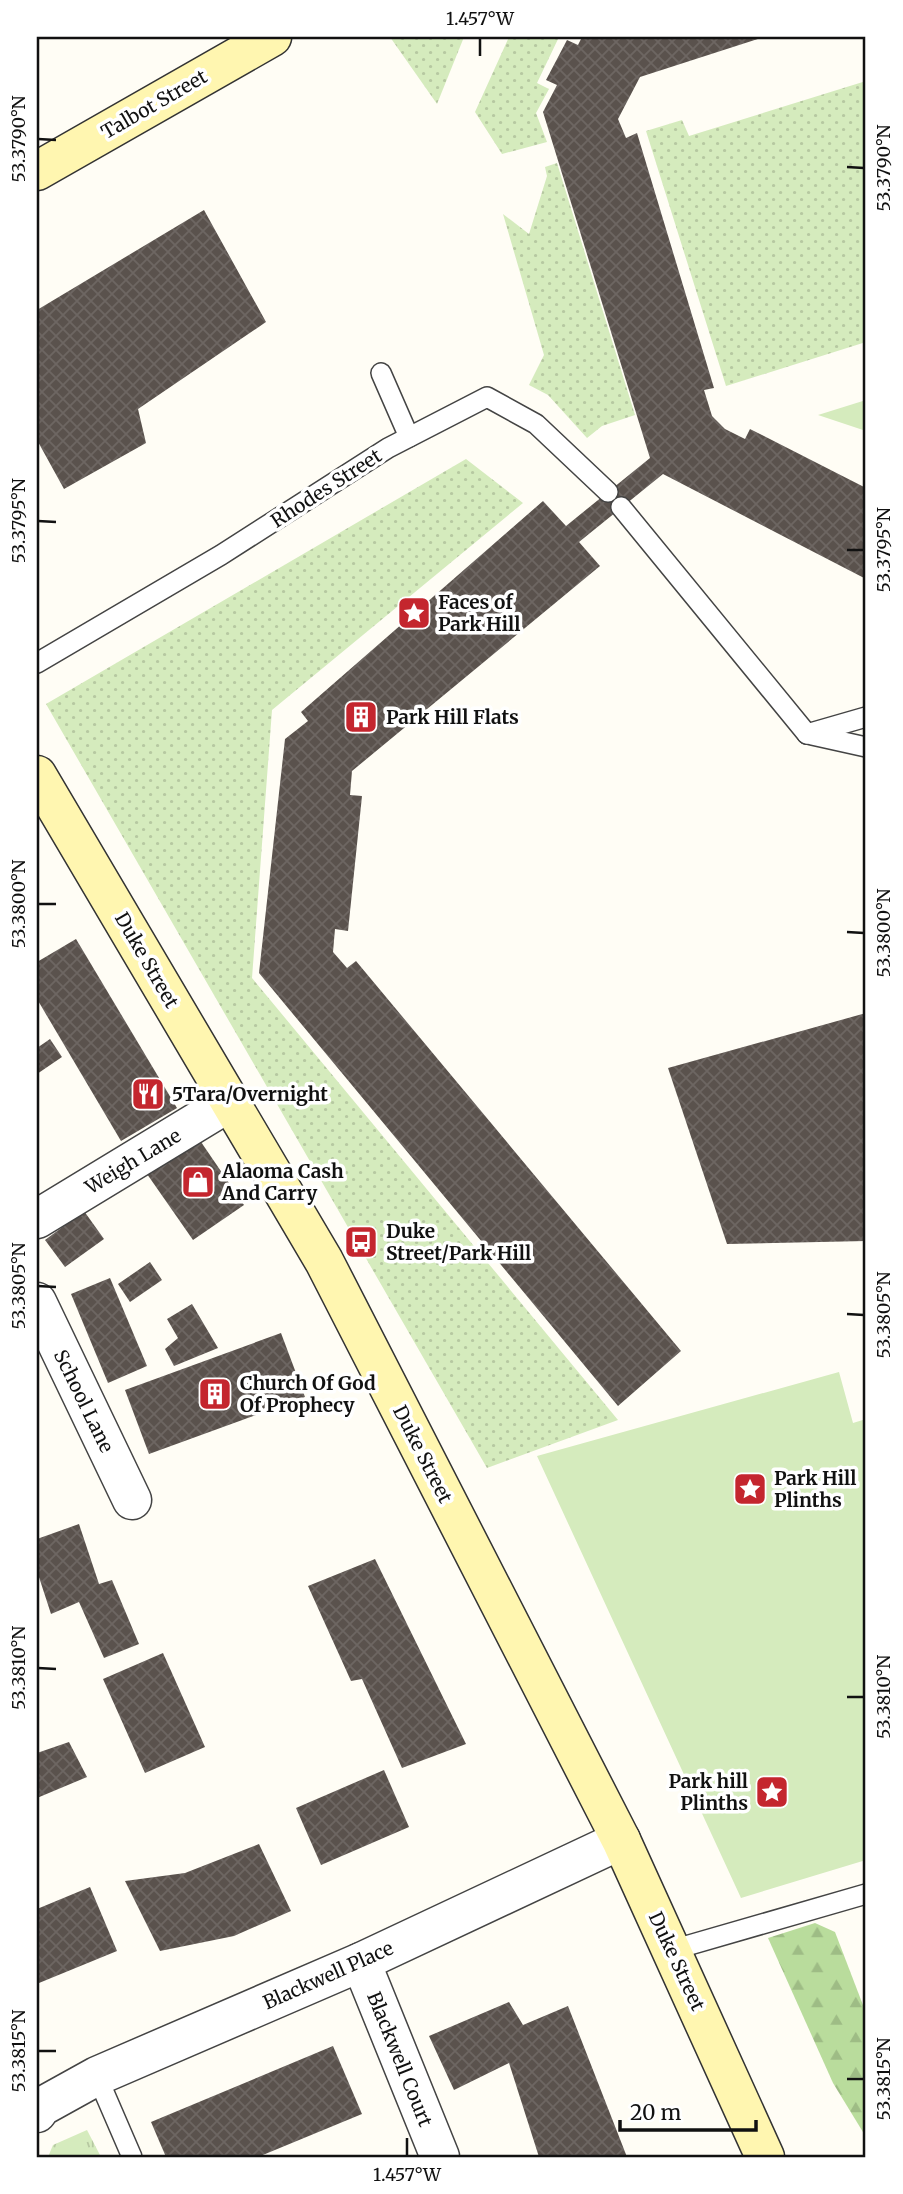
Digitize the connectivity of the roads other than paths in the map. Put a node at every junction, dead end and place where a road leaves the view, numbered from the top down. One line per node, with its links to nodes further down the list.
1 (272, 37): 2 (main road, Talbot Street)
2 (37, 170)
3 (380, 373): 4 (lane)
4 (409, 437): 5 (lane, Rhodes Street); 7 (lane, Rhodes Street)
5 (37, 663)
6 (866, 717): 7 (lane)
7 (807, 734): 8 (lane)
8 (866, 747)
9 (37, 775): 10 (main road, Duke Street)
10 (228, 1103): 11 (street, Weigh Lane); 14 (main road, Duke Street)
11 (37, 1219)
12 (37, 1302): 13 (street, School Lane)
13 (132, 1500)
14 (621, 1840): 16 (main road, Duke Street); 17 (street, Blackwell Place)
15 (866, 1894): 16 (lane)
16 (672, 1950): 22 (main road, Duke Street)
17 (361, 1962): 18 (street, Blackwell Place); 21 (street, Blackwell Court)
18 (97, 2076): 19 (street, Blackwell Place); 20 (lane)
19 (38, 2107)
20 (132, 2157)
21 (440, 2157)
22 (765, 2157)

